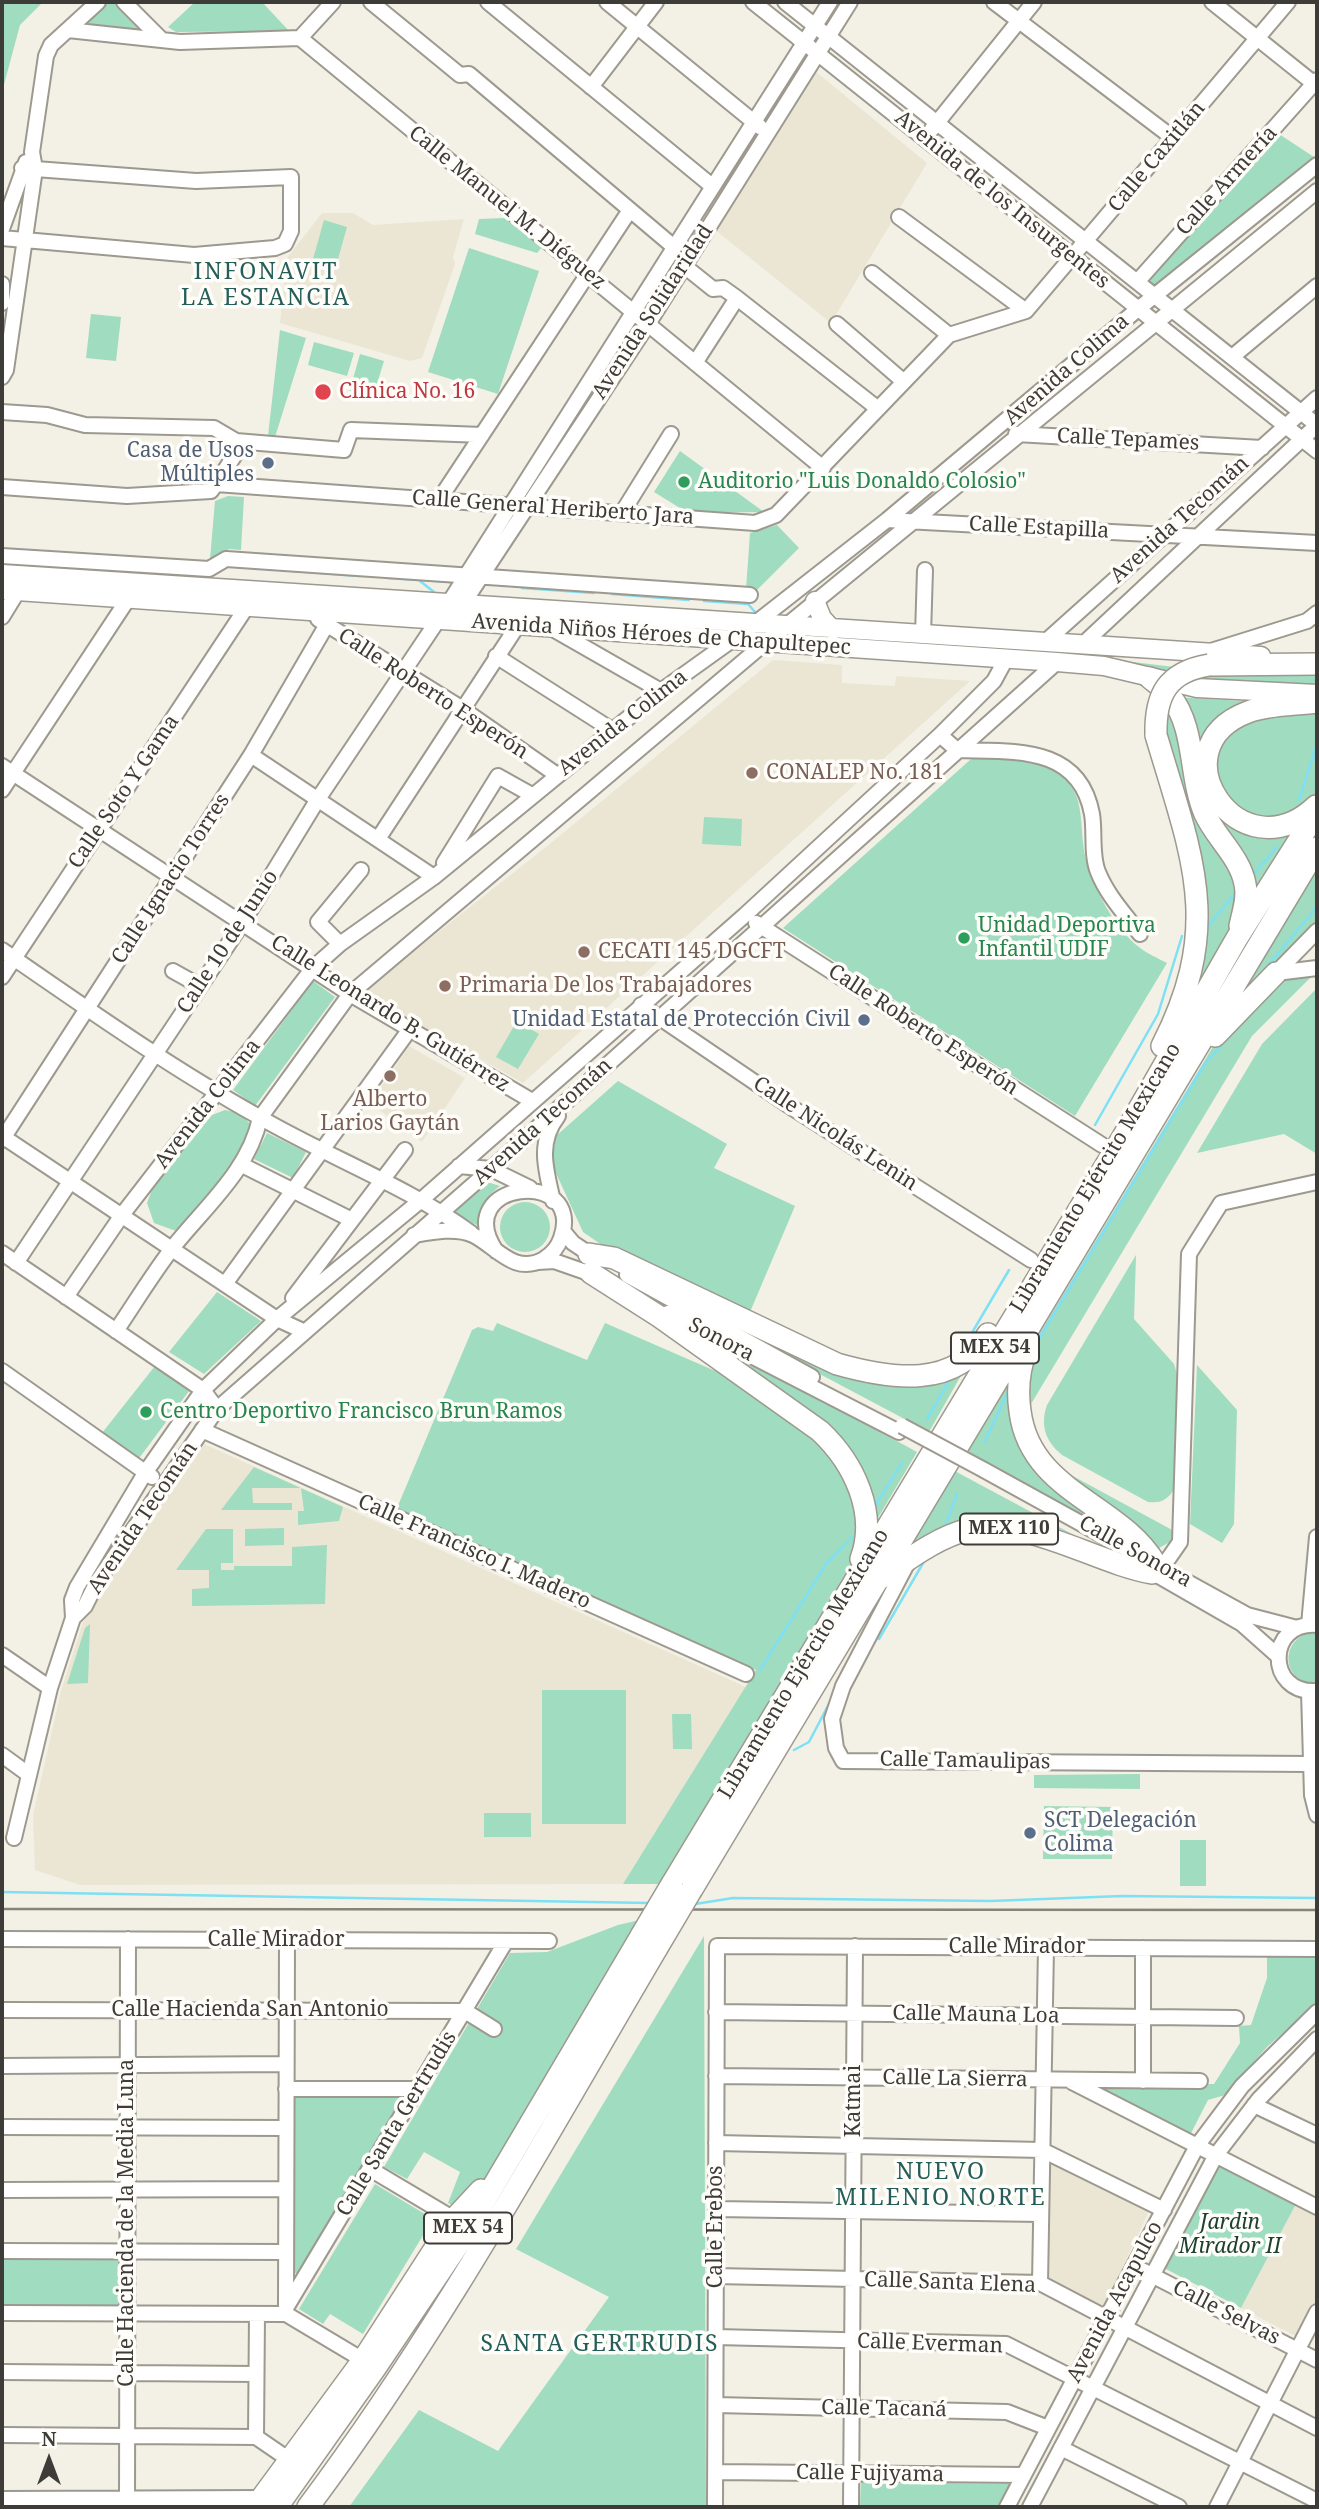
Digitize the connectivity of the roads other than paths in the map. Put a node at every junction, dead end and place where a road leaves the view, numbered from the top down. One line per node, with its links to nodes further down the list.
1 (98, 2): 19 (street)
2 (124, 2): 21 (street)
3 (333, 2): 22 (street)
4 (371, 2): 37 (street)
5 (488, 2): 27 (street)
6 (607, 2): 17 (street)
7 (656, 2): 17 (street)
8 (753, 2): 24 (street, Avenida de los Insurgentes)
9 (785, 2): 18 (street, Avenida de los Insurgentes)
10 (830, 2): 18 (street, Avenida Solidaridad)
11 (850, 2): 20 (street, Avenida Solidaridad)
12 (994, 2): 16 (street)
13 (1034, 2): 16 (street)
14 (1212, 2): 23 (street)
15 (1288, 2): 23 (street, Calle Caxitlán)
16 (1019, 21): 29 (street); 32 (street)
17 (637, 26): 27 (street); 28 (street)
18 (815, 26): 20 (street, Avenida de los Insurgentes); 24 (street, Avenida Solidaridad)
19 (68, 30): 21 (street); 34 (street)
20 (828, 36): 25 (street, Avenida Solidaridad); 29 (street, Avenida de los Insurgentes)
21 (160, 38): 22 (street)
22 (300, 38): 47 (street, Calle Manuel M. Diéguez)
23 (1257, 38): 26 (street); 32 (street, Calle Caxitlán)
24 (805, 43): 25 (street, Avenida de los Insurgentes); 28 (street, Avenida Solidaridad)
25 (817, 53): 30 (street, Avenida Solidaridad); 31 (street, Avenida de los Insurgentes)
26 (1316, 83): 48 (street, Calle Armería)
27 (591, 87): 35 (street)
28 (754, 122): 30 (street); 35 (street, Avenida Solidaridad)
29 (937, 123): 31 (street); 42 (street, Avenida de los Insurgentes)
30 (767, 132): 45 (street, Avenida Solidaridad)
31 (924, 138): 44 (street, Avenida de los Insurgentes)
32 (1173, 138): 42 (street, Calle Caxitlán)
33 (1317, 165): 51 (street, Avenida Colima)
34 (28, 169): 39 (street); 41 (street); 41 (street)
35 (712, 186): 43 (street, Avenida Solidaridad)
36 (1317, 191): 55 (street, Avenida Colima)
37 (630, 210): 43 (street); 47 (street)
38 (899, 217): 56 (street)
39 (2, 229)
40 (2, 239): 41 (street)
41 (25, 241): 64 (street)
42 (1086, 241): 44 (street, Calle Caxitlán); 48 (street, Avenida de los Insurgentes)
43 (674, 247): 57 (street, Avenida Solidaridad)
44 (1073, 257): 54 (street, Avenida de los Insurgentes); 56 (street, Calle Caxitlán)
45 (683, 265): 52 (street); 59 (street, Avenida Solidaridad)
46 (872, 272): 61 (street)
47 (588, 274): 57 (street, Calle Manuel M. Diéguez); 75 (street)
48 (1137, 282): 51 (street, Avenida de los Insurgentes)
49 (2, 284): 53 (street)
50 (1317, 286): 62 (street)
51 (1155, 296): 54 (street, Avenida Colima); 55 (street, Avenida de los Insurgentes)
52 (737, 298): 63 (street); 67 (street)
53 (2, 303)
54 (1138, 309): 58 (street, Avenida de los Insurgentes); 72 (street, Avenida Colima)
55 (1171, 309): 58 (street, Avenida Colima); 62 (street, Avenida de los Insurgentes)
56 (1026, 311): 61 (street, Calle General Heriberto Jara)
57 (633, 312): 59 (street, Calle Manuel M. Diéguez); 84 (street, Avenida Solidaridad)
58 (1155, 322): 71 (street, Avenida de los Insurgentes); 74 (street, Avenida Colima)
59 (648, 324): 63 (street, Calle Manuel M. Diéguez); 85 (street, Avenida Solidaridad)
60 (837, 324): 65 (street)
61 (949, 335): 65 (street, Calle General Heriberto Jara)
62 (1232, 357): 69 (street, Avenida de los Insurgentes)
63 (695, 363): 80 (street, Calle Manuel M. Diéguez)
64 (2, 377)
65 (903, 381): 67 (street, Calle General Heriberto Jara)
66 (1317, 398): 69 (street, Avenida Tecomán)
67 (877, 408): 80 (street, Calle General Heriberto Jara)
68 (2, 412): 77 (street)
69 (1301, 413): 70 (street, Avenida de los Insurgentes); 71 (street, Avenida Tecomán)
70 (1317, 425): 76 (street, Avenida Tecomán)
71 (1286, 427): 76 (street, Avenida de los Insurgentes); 78 (street, Avenida Tecomán)
72 (994, 433): 74 (street, Calle Tepames); 87 (street, Avenida Colima)
73 (671, 434): 86 (street)
74 (1020, 434): 78 (street, Calle Tepames); 88 (street, Avenida Colima)
75 (482, 435): 77 (street); 83 (street)
76 (1302, 440): 79 (street, Avenida de los Insurgentes); 90 (street, Avenida Tecomán)
77 (236, 441): 81 (street)
78 (1262, 448): 89 (street, Avenida Tecomán)
79 (1317, 451)
80 (823, 468): 86 (street, Calle General Heriberto Jara)
81 (216, 484): 82 (street, Calle General Heriberto Jara); 83 (street, Calle General Heriberto Jara)
82 (2, 487)
83 (439, 500): 84 (street, Calle General Heriberto Jara)
84 (511, 505): 85 (street, Calle General Heriberto Jara); 95 (street, Avenida Solidaridad)
85 (526, 506): 86 (street, Calle General Heriberto Jara); 95 (street, Avenida Solidaridad)
86 (622, 513)
87 (887, 520): 88 (street, Calle Estapilla); 107 (street, Avenida Colima)
88 (916, 521): 89 (street, Calle Estapilla); 99 (street, Avenida Colima)
89 (1162, 535): 90 (street, Calle Estapilla); 113 (street, Avenida Tecomán)
90 (1196, 537): 91 (street, Calle Estapilla); 114 (street, Avenida Tecomán)
91 (1317, 543)
92 (2, 556): 95 (street)
93 (925, 570): 110 (street)
94 (2, 574): 101 (main road, Avenida Niños Héroes de Chapultepec)
95 (472, 576): 97 (street); 101 (street, Avenida Solidaridad)
96 (10, 590): 98 (main road, Avenida Niños Héroes de Chapultepec); 103 (street)
97 (750, 595)
98 (128, 598): 100 (main road, Avenida Niños Héroes de Chapultepec); 130 (street)
99 (815, 601): 108 (street, Avenida Colima); 109 (main road)
100 (246, 608): 105 (main road, Avenida Niños Héroes de Chapultepec); 137 (street, Calle Soto Y Gama)
101 (451, 612): 104 (main road, Avenida Niños Héroes de Chapultepec); 105 (main road, Avenida Niños Héroes de Chapultepec); 120 (street, Calle 10 de Junio)
102 (1317, 613): 117 (street)
103 (2, 617)
104 (519, 617): 106 (main road, Avenida Niños Héroes de Chapultepec); 115 (street)
105 (329, 619): 120 (street, Calle Roberto Esperón); 129 (street, Calle Ignacio Torres)
106 (551, 619): 107 (main road, Avenida Niños Héroes de Chapultepec); 111 (main road, Avenida Niños Héroes de Chapultepec); 122 (street)
107 (753, 625): 108 (main road, Avenida Niños Héroes de Chapultepec); 111 (street, Avenida Colima)
108 (784, 627): 109 (main road, Avenida Niños Héroes de Chapultepec); 112 (street, Avenida Colima)
109 (833, 630): 110 (main road, Avenida Niños Héroes de Chapultepec)
110 (923, 635): 113 (main road, Avenida Niños Héroes de Chapultepec)
111 (733, 640): 112 (main road, Avenida Niños Héroes de Chapultepec); 122 (street, Avenida Colima)
112 (765, 643): 116 (main road, Avenida Niños Héroes de Chapultepec); 157 (street, Avenida Colima)
113 (1044, 643): 114 (main road, Avenida Niños Héroes de Chapultepec)
114 (1082, 645): 117 (main road, Avenida Niños Héroes de Chapultepec)
115 (496, 656): 125 (street); 126 (street)
116 (1006, 659): 118 (main road, Avenida Niños Héroes de Chapultepec); 127 (street, Avenida Tecomán)
117 (1207, 659): 119 (highway); 170 (highway, bridge)
118 (1057, 662): 121 (main road, Avenida Niños Héroes de Chapultepec); 128 (street, Avenida Tecomán)
119 (1317, 662)
120 (402, 671): 125 (street, Calle Roberto Esperón); 134 (street, Calle 10 de Junio)
121 (1150, 678): 123 (main road, Avenida Niños Héroes de Chapultepec); 148 (highway)
122 (661, 691): 126 (street, Avenida Colima)
123 (1317, 694)
124 (1317, 702): 135 (highway)
125 (461, 708): 131 (street, Calle Roberto Esperón); 138 (street)
126 (612, 730): 131 (street, Avenida Colima)
127 (940, 735): 128 (street); 143 (street, Avenida Tecomán)
128 (957, 750): 145 (street, Avenida Tecomán); 147 (street)
129 (251, 755): 134 (street); 142 (street, Calle Ignacio Torres)
130 (7, 769): 132 (street); 137 (street, Calle Leonardo B. Gutiérrez)
131 (558, 775): 133 (street, Avenida Colima)
132 (2, 789)
133 (532, 796): 141 (street, Avenida Colima); 141 (street)
134 (317, 799): 138 (street); 144 (street, Calle 10 de Junio)
135 (1317, 805)
136 (1317, 812): 148 (highway, Libramiento Ejército Mexicano / MEX 54)
137 (100, 829): 142 (street, Calle Leonardo B. Gutiérrez); 150 (street, Calle Soto Y Gama)
138 (378, 839): 141 (street)
139 (1317, 848): 163 (highway, Libramiento Ejército Mexicano / MEX 54)
140 (361, 870): 149 (street)
141 (436, 875): 149 (street, Avenida Colima)
142 (172, 877): 144 (street, Calle Leonardo B. Gutiérrez); 158 (street, Calle Ignacio Torres)
143 (745, 915): 145 (street, Calle Roberto Esperón); 159 (street, Avenida Tecomán)
144 (243, 922): 151 (street, Calle Leonardo B. Gutiérrez); 156 (street, Calle 10 de Junio)
145 (762, 927): 160 (street, Avenida Tecomán); 170 (street, Calle Roberto Esperón)
146 (1317, 931): 154 (street)
147 (1140, 934)
148 (1237, 938): 164 (highway, Libramiento Ejército Mexicano / MEX 54)
149 (340, 944): 151 (street, Avenida Colima)
150 (8, 954): 155 (street, Calle Soto Y Gama); 158 (street, Sonora)
151 (313, 968): 157 (street, Calle Leonardo B. Gutiérrez); 166 (street, Avenida Colima)
152 (1317, 968): 154 (street)
153 (173, 971): 156 (street)
154 (1276, 973): 163 (highway)
155 (2, 977)
156 (200, 986): 162 (street, Calle 10 de Junio)
157 (350, 993): 161 (street, Calle Leonardo B. Gutiérrez); 168 (street, Avenida Colima)
158 (88, 1006): 162 (street, Sonora); 169 (street, Calle Ignacio Torres)
159 (641, 1006): 160 (street, Calle Nicolás Lenin); 167 (street, Avenida Tecomán)
160 (658, 1019): 165 (street, Avenida Tecomán); 192 (street, Calle Nicolás Lenin)
161 (410, 1029): 167 (street, Calle Leonardo B. Gutiérrez); 171 (street)
162 (155, 1053): 166 (street, Sonora); 177 (street, Calle 10 de Junio)
163 (1179, 1077): 198 (highway, Libramiento Ejército Mexicano / MEX 54)
164 (1156, 1079): 170 (highway); 206 (highway, Libramiento Ejército Mexicano / MEX 54)
165 (581, 1089): 175 (street, Avenida Tecomán); 182 (street)
166 (217, 1093): 168 (street, Sonora); 184 (street, Avenida Colima)
167 (532, 1101): 174 (street, Avenida Tecomán)
168 (260, 1118): 171 (street, Sonora); 173 (street, Avenida Colima)
169 (2, 1138): 177 (street)
170 (1102, 1145): 192 (highway)
171 (318, 1150): 176 (street, Sonora); 180 (street)
172 (405, 1150): 176 (street)
173 (242, 1165): 180 (street); 189 (street, Avenida Colima)
174 (459, 1166): 175 (street); 181 (street, Avenida Tecomán)
175 (491, 1169): 179 (street); 183 (street, Avenida Tecomán)
176 (382, 1181): 181 (street, Sonora); 185 (street)
177 (72, 1182): 184 (street); 194 (street, Calle 10 de Junio)
178 (1317, 1182): 213 (street)
179 (534, 1190): 182 (street); 190 (street)
180 (294, 1191): 185 (street); 196 (street)
181 (419, 1200): 183 (street, Sonora); 199 (street, Avenida Tecomán)
182 (553, 1201): 186 (street)
183 (441, 1211): 187 (street, Sonora); 188 (street, Avenida Tecomán)
184 (122, 1215): 189 (street); 197 (street, Avenida Colima)
185 (352, 1220): 199 (street)
186 (563, 1231): 193 (street); 195 (street, Sonora)
187 (471, 1233): 188 (street); 190 (street, Sonora)
188 (414, 1235): 201 (street, Avenida Tecomán)
189 (172, 1249): 196 (street); 200 (street, Avenida Colima)
190 (496, 1251): 193 (street, Sonora)
191 (2, 1253): 194 (street)
192 (1031, 1260): 202 (highway)
193 (538, 1262): 195 (street, Sonora)
194 (16, 1263): 197 (street)
195 (590, 1263): 202 (highway); 207 (street, Sonora); 215 (highway)
196 (225, 1283): 199 (street)
197 (66, 1297): 200 (street)
198 (1040, 1312): 213 (highway); 215 (highway, Libramiento Ejército Mexicano / MEX 54)
199 (278, 1319): 201 (street); 204 (street, Avenida Tecomán)
200 (116, 1331): 204 (street)
201 (303, 1331): 205 (street, Avenida Tecomán)
202 (979, 1351): 206 (highway)
203 (2, 1371): 209 (street)
204 (203, 1390): 205 (street); 209 (street, Avenida Tecomán)
205 (217, 1409): 208 (street, Avenida Tecomán)
206 (950, 1422): 215 (highway, Libramiento Ejército Mexicano / MEX 54)
207 (901, 1429): 213 (street, Calle Sonora)
208 (202, 1430): 210 (street, Avenida Tecomán); 220 (street, Calle Francisco I. Madero)
209 (145, 1473): 210 (street); 216 (street, Avenida Tecomán)
210 (163, 1485): 216 (street, Avenida Tecomán)
211 (1317, 1537): 214 (street)
212 (910, 1558): 213 (highway, MEX 110); 215 (highway, MEX 110); 225 (street, Calle Tamaulipas)
213 (1156, 1569): 217 (street, Calle Sonora); 219 (street, Calle Sonora)
214 (1316, 1577): 217 (street)
215 (863, 1583): 234 (highway, Libramiento Ejército Mexicano / MEX 54, bridge)
216 (73, 1618): 221 (street, Avenida Tecomán)
217 (1308, 1626): 219 (street)
218 (2, 1655): 221 (street)
219 (1278, 1656): 222 (street, Calle Sonora)
220 (746, 1674)
221 (50, 1688): 226 (street, Avenida Tecomán)
222 (1313, 1691): 223 (street)
223 (1313, 1733): 225 (street)
224 (2, 1755): 226 (street)
225 (1311, 1763): 227 (street)
226 (28, 1773): 228 (street, Avenida Tecomán)
227 (1316, 1809)
228 (14, 1838)
229 (2, 1939): 230 (street, Calle Mirador)
230 (128, 1939): 231 (street, Calle Mirador); 241 (street, Calle Hacienda de la Media Luna)
231 (286, 1940): 232 (street, Calle Mirador); 242 (street)
232 (506, 1941): 233 (street, Calle Mirador); 243 (street, Calle Santa Gertrudis)
233 (549, 1941)
234 (649, 1942): 276 (highway, Libramiento Ejército Mexicano / MEX 54); 330 (highway, Libramiento Ejército Mexicano / MEX 54)
235 (717, 1946): 236 (street, Calle Mirador); 244 (street, Calle Erebos)
236 (855, 1947): 237 (street, Calle Mirador); 246 (street, Katmai)
237 (1046, 1947): 238 (street, Calle Mirador); 247 (street)
238 (1143, 1948): 239 (street, Calle Mirador); 248 (street)
239 (1317, 1949)
240 (2, 2010): 241 (street, Calle Hacienda San Antonio)
241 (128, 2010): 242 (street, Calle Hacienda San Antonio); 256 (street, Calle Hacienda de la Media Luna)
242 (286, 2011): 243 (street, Calle Hacienda San Antonio); 255 (street)
243 (465, 2011): 250 (street); 265 (street, Calle Santa Gertrudis)
244 (716, 2012): 246 (street, Calle Mauna Loa); 258 (street, Calle Erebos)
245 (1317, 2012): 252 (street, Avenida Acapulco)
246 (854, 2014): 247 (street, Calle Mauna Loa); 259 (street, Katmai)
247 (1045, 2016): 248 (street, Calle Mauna Loa); 260 (street)
248 (1143, 2017): 249 (street, Calle Mauna Loa); 262 (street)
249 (1236, 2018)
250 (494, 2029)
251 (1317, 2039): 253 (street, Avenida Acapulco)
252 (1284, 2044): 253 (street); 273 (street, Avenida Acapulco)
253 (1303, 2054): 254 (street); 266 (street, Avenida Acapulco)
254 (1317, 2062)
255 (286, 2064): 256 (street); 264 (street)
256 (127, 2065): 257 (street); 268 (street, Calle Hacienda de la Media Luna)
257 (2, 2066)
258 (716, 2077): 259 (street, Calle La Sierra); 271 (street, Calle Erebos)
259 (854, 2078): 260 (street, Calle La Sierra); 272 (street, Katmai)
260 (1044, 2080): 261 (street, Calle La Sierra); 274 (street)
261 (1068, 2080): 262 (street, Calle La Sierra); 273 (street, Calle La Sierra)
262 (1143, 2081): 263 (street, Calle La Sierra)
263 (1200, 2081)
264 (286, 2089): 265 (street); 269 (street)
265 (419, 2089): 277 (street, Calle Santa Gertrudis)
266 (1254, 2105): 270 (street); 275 (street, Avenida Acapulco)
267 (2, 2127): 268 (street)
268 (127, 2127): 269 (street); 280 (street, Calle Hacienda de la Media Luna)
269 (286, 2128): 278 (street)
270 (1317, 2135)
271 (716, 2143): 272 (street); 282 (street, Calle Erebos)
272 (853, 2144): 274 (street); 284 (street, Katmai)
273 (1198, 2147): 275 (street, Calle La Sierra); 283 (street, Avenida Acapulco)
274 (1042, 2150): 283 (street); 285 (street)
275 (1216, 2155): 281 (street, Calle La Sierra); 291 (street, Avenida Acapulco)
276 (509, 2160): 286 (highway); 322 (highway, Libramiento Ejército Mexicano / MEX 54)
277 (370, 2169): 286 (street); 295 (street, Calle Santa Gertrudis)
278 (286, 2189): 280 (street); 289 (street)
279 (2, 2190): 280 (street)
280 (127, 2190): 288 (street, Calle Hacienda de la Media Luna)
281 (1317, 2207)
282 (716, 2209): 284 (street); 292 (street, Calle Erebos)
283 (1164, 2210): 290 (street, Avenida Acapulco)
284 (853, 2211): 285 (street); 293 (street, Katmai)
285 (1041, 2214): 294 (street)
286 (454, 2219): 305 (highway)
287 (2, 2251): 288 (street)
288 (127, 2252): 289 (street); 298 (street, Calle Hacienda de la Media Luna)
289 (286, 2252): 295 (street)
290 (1134, 2266): 291 (street, Calle Selvas); 300 (street, Avenida Acapulco)
291 (1152, 2275): 301 (street, Avenida Acapulco); 304 (street, Calle Selvas)
292 (716, 2276): 293 (street, Calle Santa Elena); 302 (street, Calle Erebos)
293 (852, 2279): 294 (street, Calle Santa Elena); 303 (street, Katmai)
294 (1040, 2283): 300 (street, Calle Santa Elena)
295 (286, 2311): 299 (street); 305 (street)
296 (1317, 2312): 304 (street)
297 (2, 2313): 298 (street)
298 (127, 2313): 299 (street); 308 (street, Calle Hacienda de la Media Luna)
299 (257, 2314): 309 (street)
300 (1106, 2318): 301 (street, Calle Santa Elena); 310 (street, Avenida Acapulco)
301 (1124, 2327): 311 (street, Avenida Acapulco); 312 (street, Calle Santa Elena)
302 (716, 2337): 303 (street, Calle Everman); 313 (street, Calle Erebos)
303 (852, 2341): 310 (street, Calle Everman); 314 (street, Katmai)
304 (1298, 2350): 306 (street, Calle Selvas); 312 (street)
305 (363, 2360): 322 (highway)
306 (1317, 2360)
307 (2, 2372): 308 (street)
308 (127, 2373): 309 (street); 318 (street, Calle Hacienda de la Media Luna)
309 (257, 2374): 319 (street)
310 (1074, 2380): 311 (street, Calle Everman); 315 (street, Avenida Acapulco)
311 (1091, 2390): 320 (street, Avenida Acapulco); 321 (street, Calle Everman)
312 (1270, 2403): 316 (street, Calle Santa Elena); 321 (street)
313 (716, 2405): 314 (street, Calle Tacaná); 323 (street, Calle Erebos)
314 (852, 2408): 315 (street, Calle Tacaná); 324 (street, Katmai)
315 (1048, 2428): 325 (street, Avenida Acapulco)
316 (1317, 2428)
317 (2, 2435): 318 (street)
318 (127, 2435): 319 (street); 328 (street, Calle Hacienda de la Media Luna)
319 (257, 2437): 322 (street)
320 (1061, 2448): 334 (street, Avenida Acapulco); 335 (street)
321 (1240, 2463): 327 (street, Calle Everman); 336 (street)
322 (297, 2465): 329 (highway, Libramiento Ejército Mexicano / MEX 54)
323 (716, 2472): 324 (street, Calle Fujiyama); 331 (street, Calle Erebos)
324 (851, 2473): 325 (street, Calle Fujiyama); 332 (street, Katmai)
325 (1024, 2475): 333 (street, Avenida Acapulco)
326 (2, 2499): 328 (street)
327 (1317, 2501)
328 (127, 2503): 329 (street)
329 (265, 2504)
330 (310, 2506)
331 (715, 2507)
332 (851, 2507)
333 (1007, 2507)
334 (1030, 2507)
335 (1179, 2507)
336 (1217, 2507)

